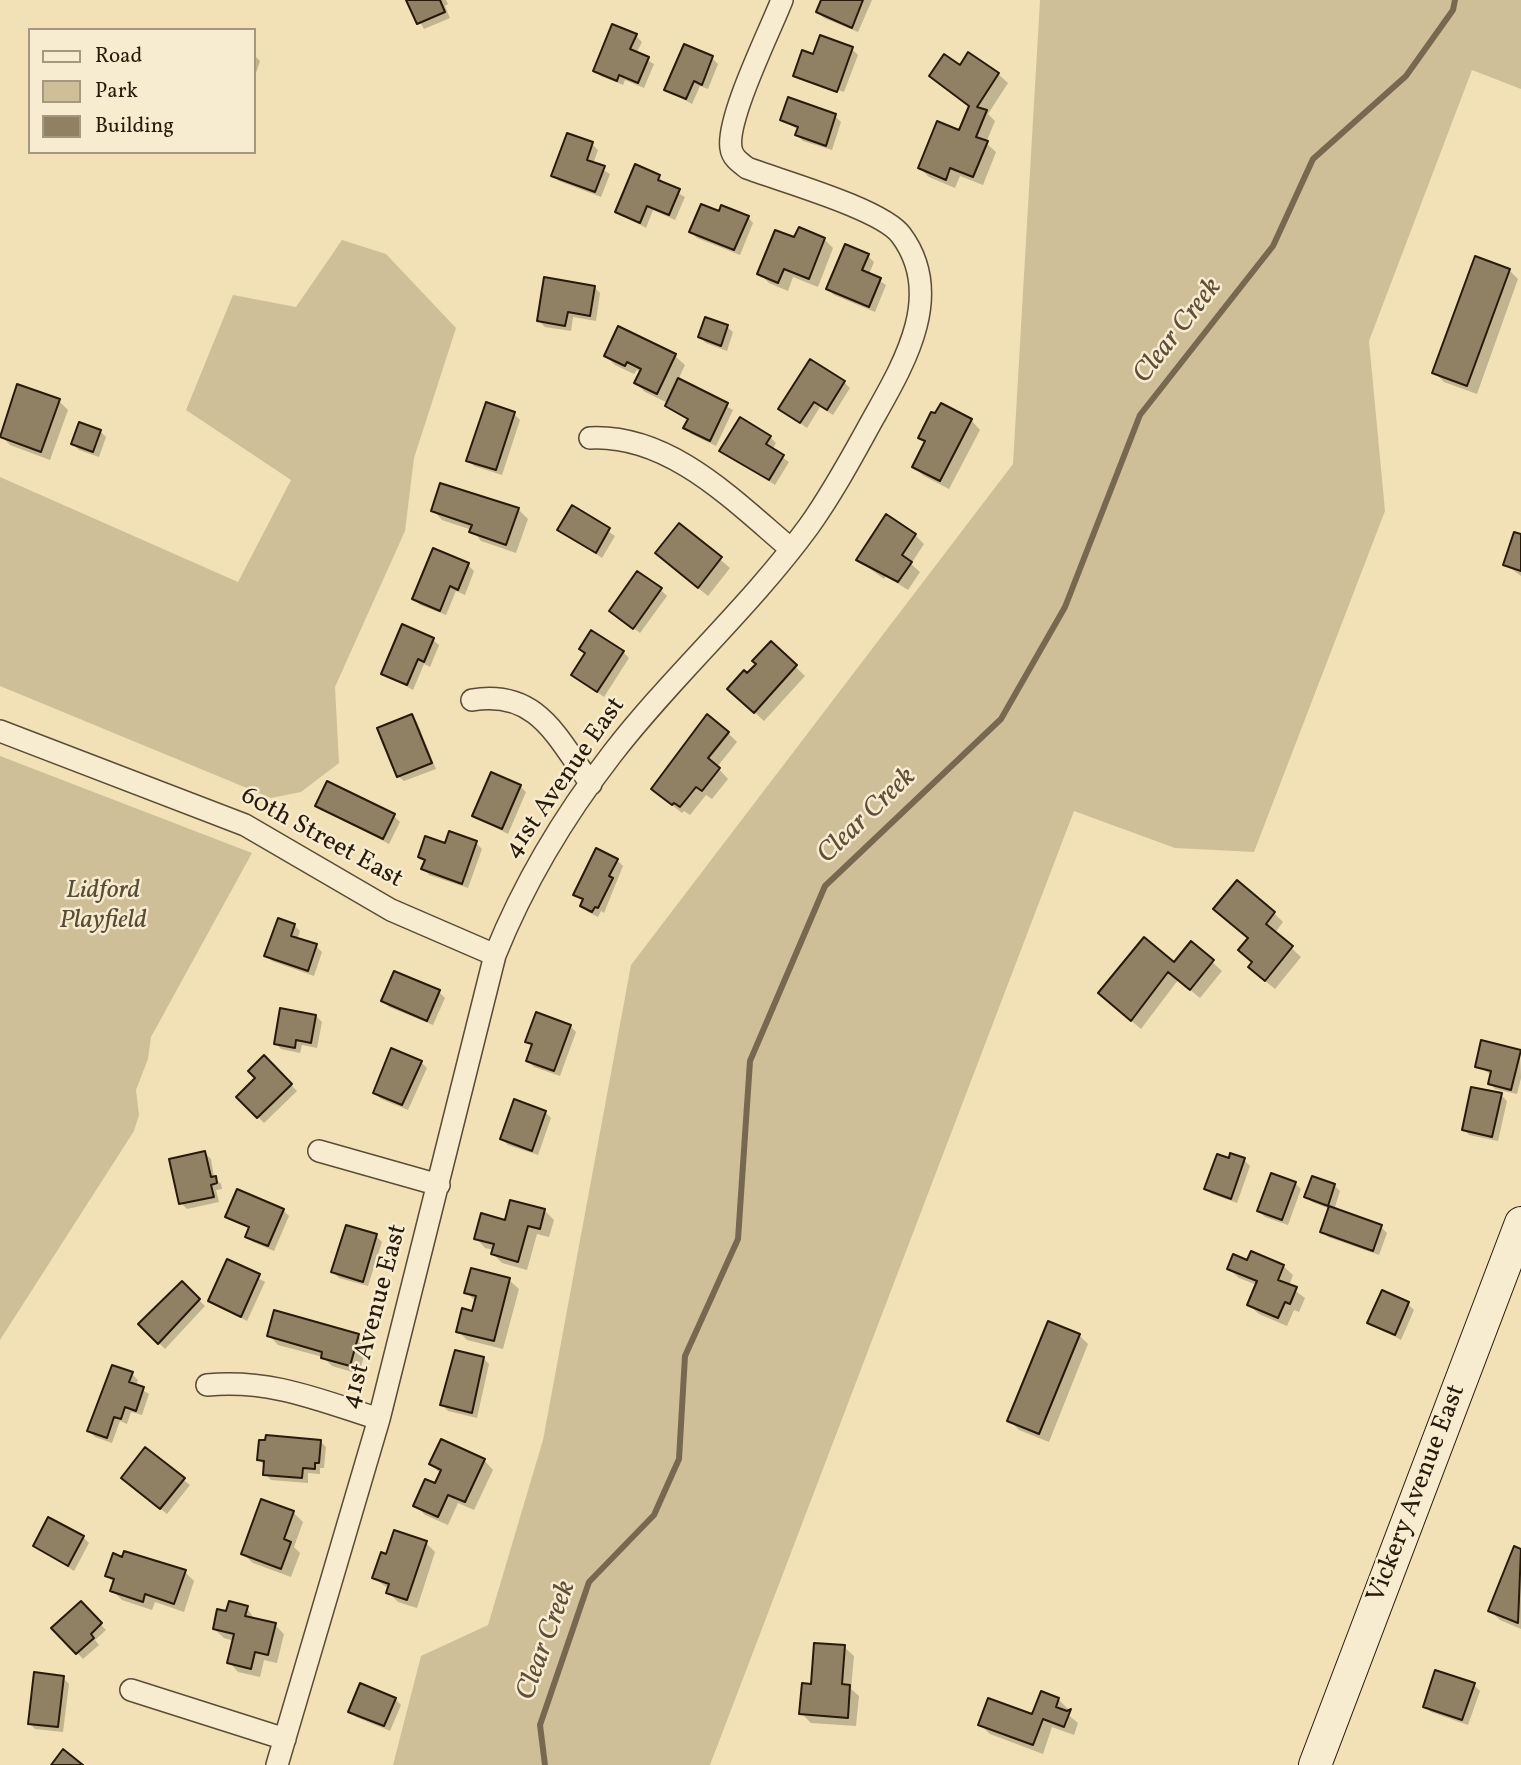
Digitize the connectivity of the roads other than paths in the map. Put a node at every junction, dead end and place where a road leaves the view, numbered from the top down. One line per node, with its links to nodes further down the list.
1 (782, 0): 3 (street, 41st Avenue East)
2 (590, 438): 3 (street)
3 (791, 549): 6 (street, 41st Avenue East)
4 (472, 700): 6 (street)
5 (0, 731): 7 (street, 60th Street East)
6 (591, 784): 7 (street, 41st Avenue East)
7 (495, 955): 9 (street, 41st Avenue East)
8 (319, 1151): 9 (street)
9 (439, 1185): 12 (street, 41st Avenue East)
10 (1521, 1223): 16 (street, Vickery Avenue East)
11 (207, 1385): 12 (street)
12 (379, 1419): 14 (street, 41st Avenue East)
13 (131, 1690): 14 (street)
14 (285, 1739): 15 (street, 41st Avenue East)
15 (277, 1765)
16 (1315, 1765)

